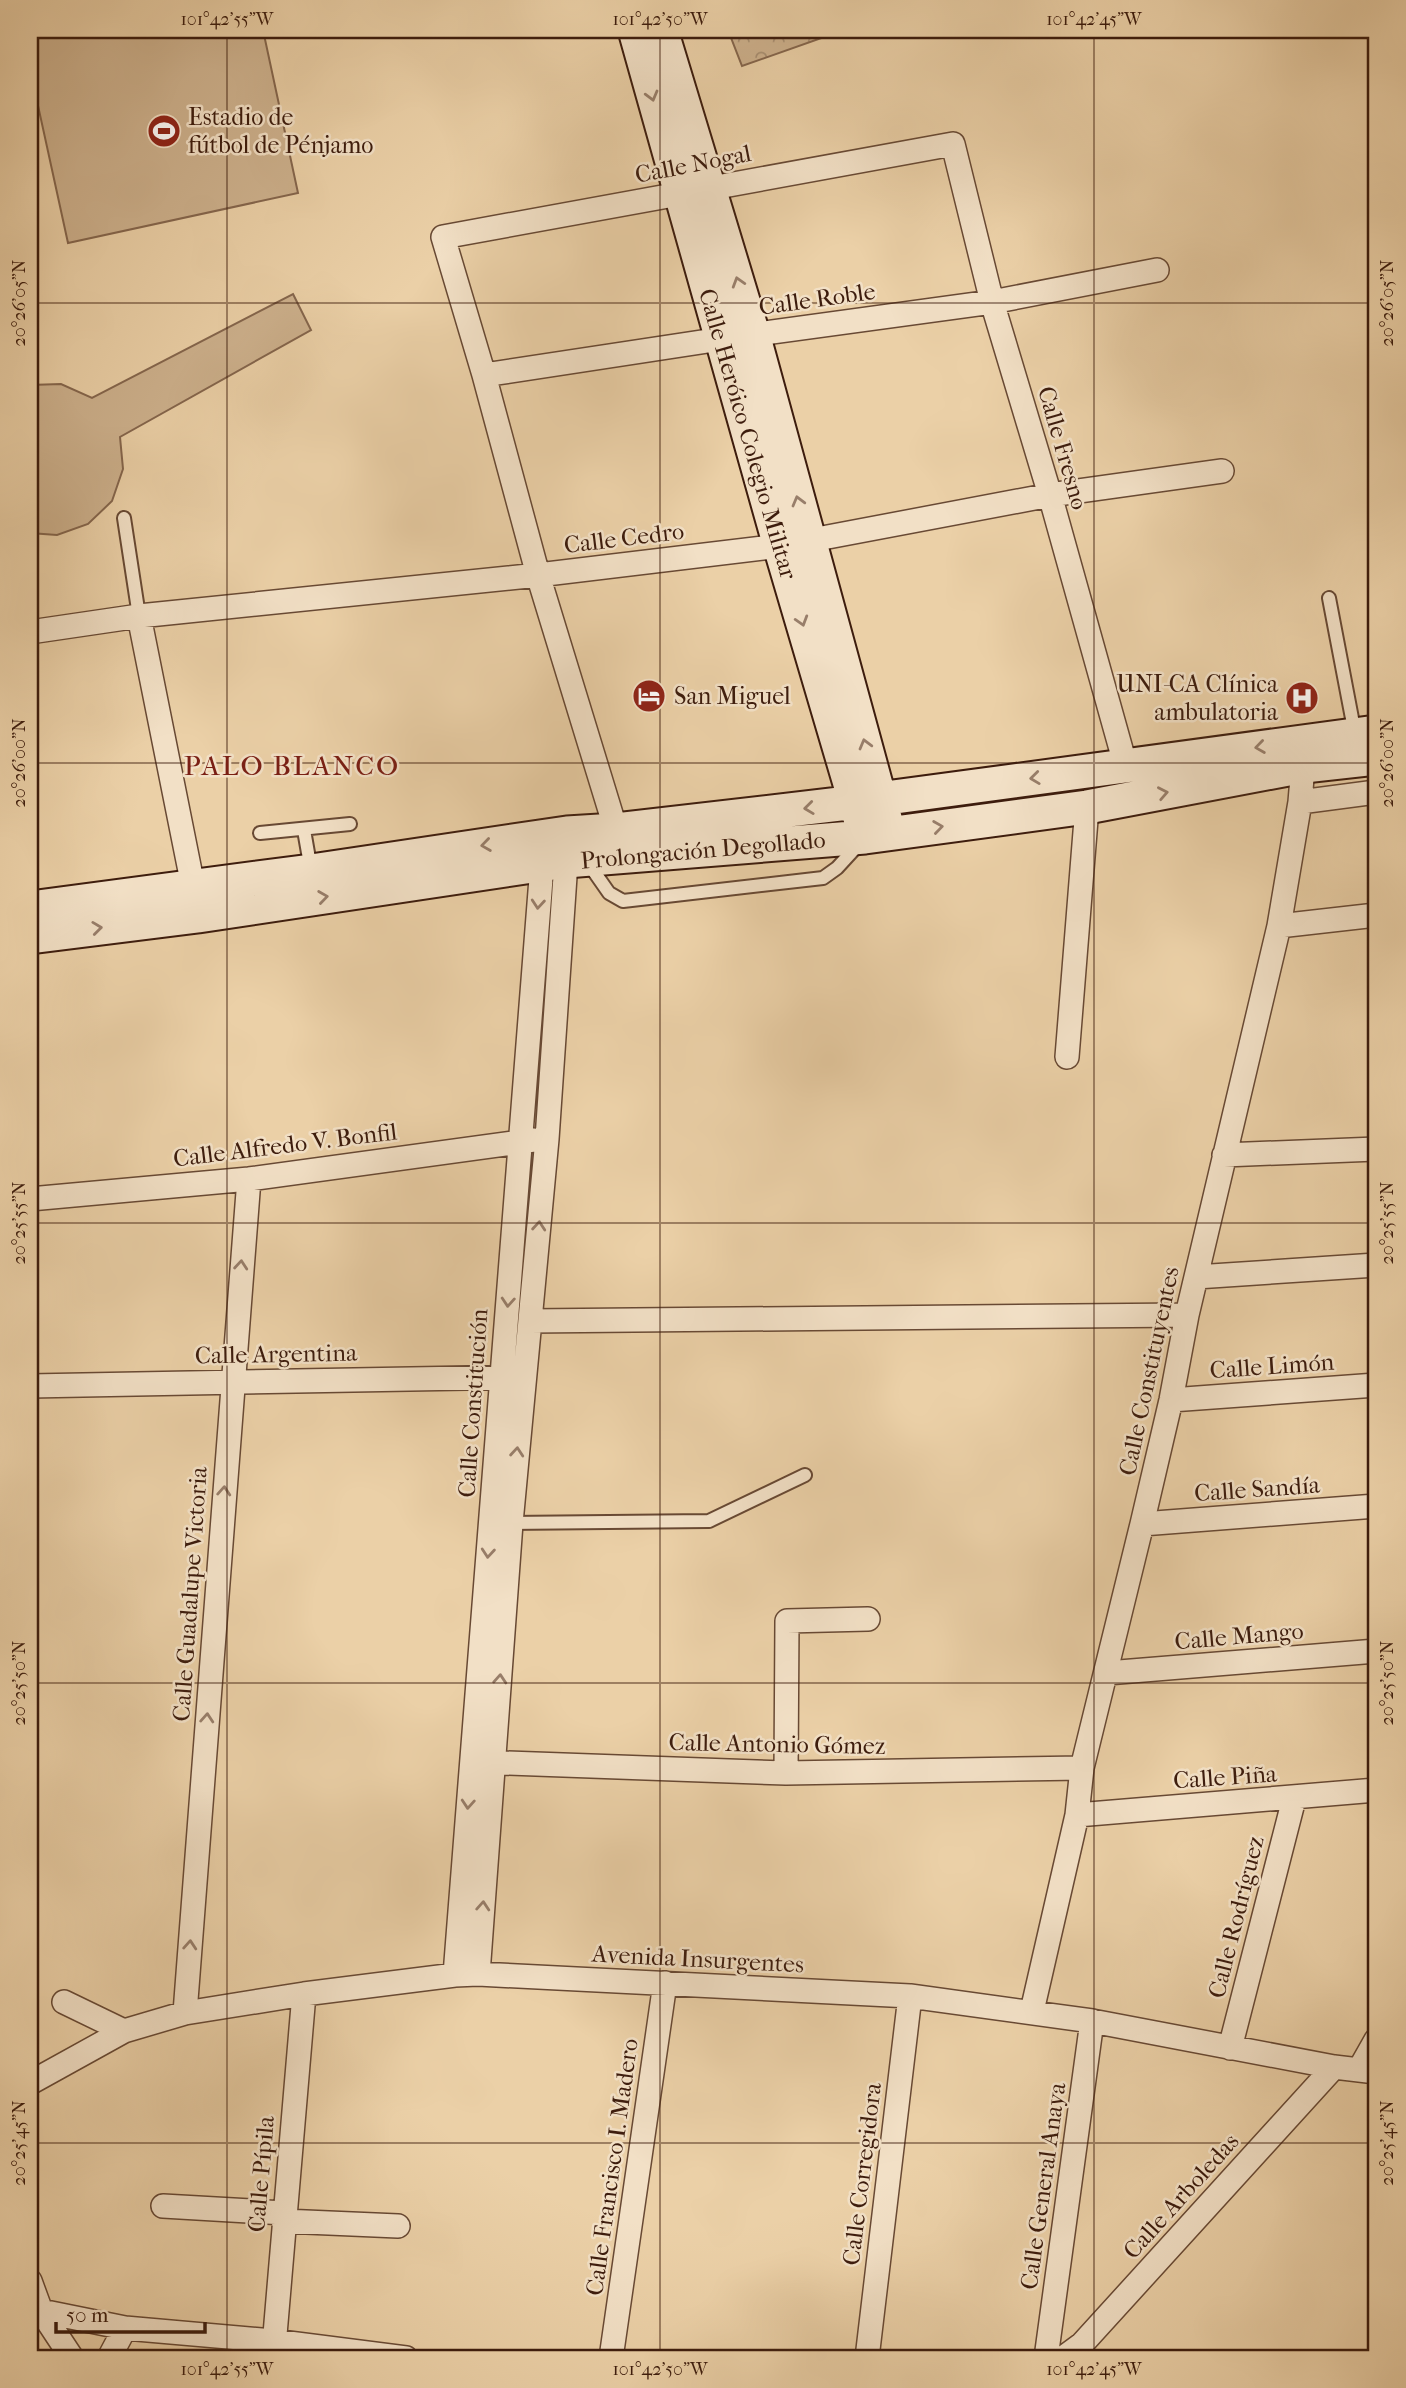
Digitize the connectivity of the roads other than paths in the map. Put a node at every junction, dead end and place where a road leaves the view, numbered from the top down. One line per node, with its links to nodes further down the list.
1 (635, 30): 4 (street, Calle Heróico Colegio Militar, one-way to 4)
2 (662, 30): 4 (street, Calle Heróico Colegio Militar)
3 (953, 144): 4 (street, Calle Nogal); 6 (street, Calle Fresno)
4 (694, 190): 7 (street, Calle Heróico Colegio Militar); 8 (street, Calle Nogal)
5 (1157, 270): 6 (street, Calle Roble)
6 (992, 302): 7 (street, Calle Roble); 10 (street, Calle Fresno)
7 (737, 336): 8 (street, Calle Roble); 12 (street, Calle Heróico Colegio Militar)
8 (484, 375): 13 (street)
9 (1222, 471): 10 (street, Calle Cedro)
10 (1050, 495): 12 (street, Calle Cedro); 19 (street, Calle Fresno)
11 (124, 518): 15 (lane)
12 (794, 542): 13 (street, Calle Cedro); 21 (street, Calle Heróico Colegio Militar)
13 (538, 575): 15 (street, Calle Cedro); 26 (street)
14 (1329, 598): 17 (lane)
15 (139, 616): 16 (street, Calle Cedro); 31 (street)
16 (30, 632)
17 (1369, 742): 18 (street, Prolongación Degollado)
18 (1304, 753): 19 (street, Prolongación Degollado, one-way to 19); 22 (street, Calle Constituyentes); 23 (street, Prolongación Degollado, one-way to 18)
19 (1126, 766): 21 (street, Prolongación Degollado, one-way to 21)
20 (1376, 792): 22 (street)
21 (868, 800): 26 (street, Prolongación Degollado, one-way to 26); 28 (street, Calle Heróico Colegio Militar)
22 (1300, 802): 34 (street, Calle Constituyentes)
23 (1087, 807): 28 (street, Prolongación Degollado, one-way to 23); 36 (street)
24 (350, 824): 25 (lane)
25 (304, 830): 27 (lane); 30 (lane)
26 (616, 830): 29 (street, Prolongación Degollado)
27 (260, 833)
28 (877, 835): 29 (street, Prolongación Degollado); 29 (lane)
29 (561, 851): 30 (street, Prolongación Degollado, one-way to 30); 31 (street, Prolongación Degollado, one-way to 29); 37 (street, Calle Constitución); 38 (street, Calle Constitución, one-way to 38)
30 (311, 871): 31 (street, Prolongación Degollado)
31 (196, 901): 32 (street, Prolongación Degollado); 35 (street, Prolongación Degollado, one-way to 31)
32 (30, 908)
33 (1376, 915): 34 (street)
34 (1279, 926): 40 (street, Calle Constituyentes)
35 (30, 937)
36 (1067, 1057)
37 (547, 1139): 38 (street, Calle Alfredo V. Bonfil); 46 (street, Calle Constitución, one-way to 37)
38 (519, 1141): 41 (street, Calle Alfredo V. Bonfil); 47 (street, Calle Constitución, one-way to 47)
39 (1376, 1149): 40 (street)
40 (1224, 1155): 44 (street, Calle Constituyentes)
41 (249, 1179): 42 (street, Calle Alfredo V. Bonfil); 48 (street, Calle Guadalupe Victoria, one-way to 41)
42 (30, 1199)
43 (1376, 1265): 44 (street)
44 (1196, 1277): 45 (street, Calle Constituyentes)
45 (1187, 1315): 46 (street, Calle Constitución); 51 (street, Calle Constituyentes)
46 (530, 1321): 47 (street, Calle Constitución)
47 (513, 1377): 48 (street, Calle Argentina); 54 (street, Calle Constitución)
48 (232, 1381): 50 (street, Calle Argentina); 71 (street, Calle Guadalupe Victoria, one-way to 48)
49 (1376, 1385): 51 (street, Calle Limón)
50 (30, 1386)
51 (1171, 1400): 55 (street, Calle Constituyentes)
52 (805, 1475): 54 (lane)
53 (1376, 1506): 55 (street, Calle Sandía)
54 (500, 1522): 59 (street, Calle Constitución)
55 (1142, 1524): 58 (street, Calle Constituyentes)
56 (868, 1619): 61 (street)
57 (1376, 1651): 58 (street, Calle Mango)
58 (1107, 1673): 60 (street, Calle Constituyentes)
59 (483, 1762): 61 (street, Calle Antonio Gómez); 65 (street, Calle Constitución)
60 (1082, 1768): 61 (street, Calle Antonio Gómez); 64 (street, Calle Constituyentes)
61 (786, 1773)
62 (1376, 1790): 63 (street, Calle Piña)
63 (1294, 1799): 64 (street, Calle Piña); 75 (street, Calle Rodríguez)
64 (1077, 1815): 70 (street, Calle Constituyentes)
65 (467, 1974): 66 (street, Avenida Insurgentes); 67 (street, Avenida Insurgentes)
66 (665, 1983): 68 (street, Avenida Insurgentes); 89 (street, Calle Francisco I. Madero)
67 (304, 1994): 71 (street, Avenida Insurgentes); 80 (street, Calle Pípila)
68 (910, 1996): 70 (street, Avenida Insurgentes); 90 (street, Calle Corregidora)
69 (64, 2002): 73 (street)
70 (1032, 2011): 72 (street, Avenida Insurgentes)
71 (185, 2013): 73 (street, Avenida Insurgentes)
72 (1092, 2021): 75 (street, Avenida Insurgentes); 91 (street, Calle General Anaya)
73 (124, 2031): 78 (street, Avenida Insurgentes)
74 (1376, 2040): 77 (street)
75 (1230, 2048): 76 (street, Avenida Insurgentes)
76 (1335, 2067): 77 (street, Avenida Insurgentes); 92 (street, Calle Arboledas)
77 (1368, 2071)
78 (30, 2083)
79 (163, 2206): 80 (street)
80 (283, 2217): 81 (street); 85 (street, Calle Pípila)
81 (398, 2226)
82 (30, 2281): 83 (street)
83 (41, 2311): 84 (street); 86 (street)
84 (125, 2328): 85 (street); 87 (street)
85 (273, 2350): 88 (street)
86 (72, 2358)
87 (109, 2358)
88 (406, 2358)
89 (611, 2358)
90 (867, 2358)
91 (1046, 2358)
92 (1063, 2358)

